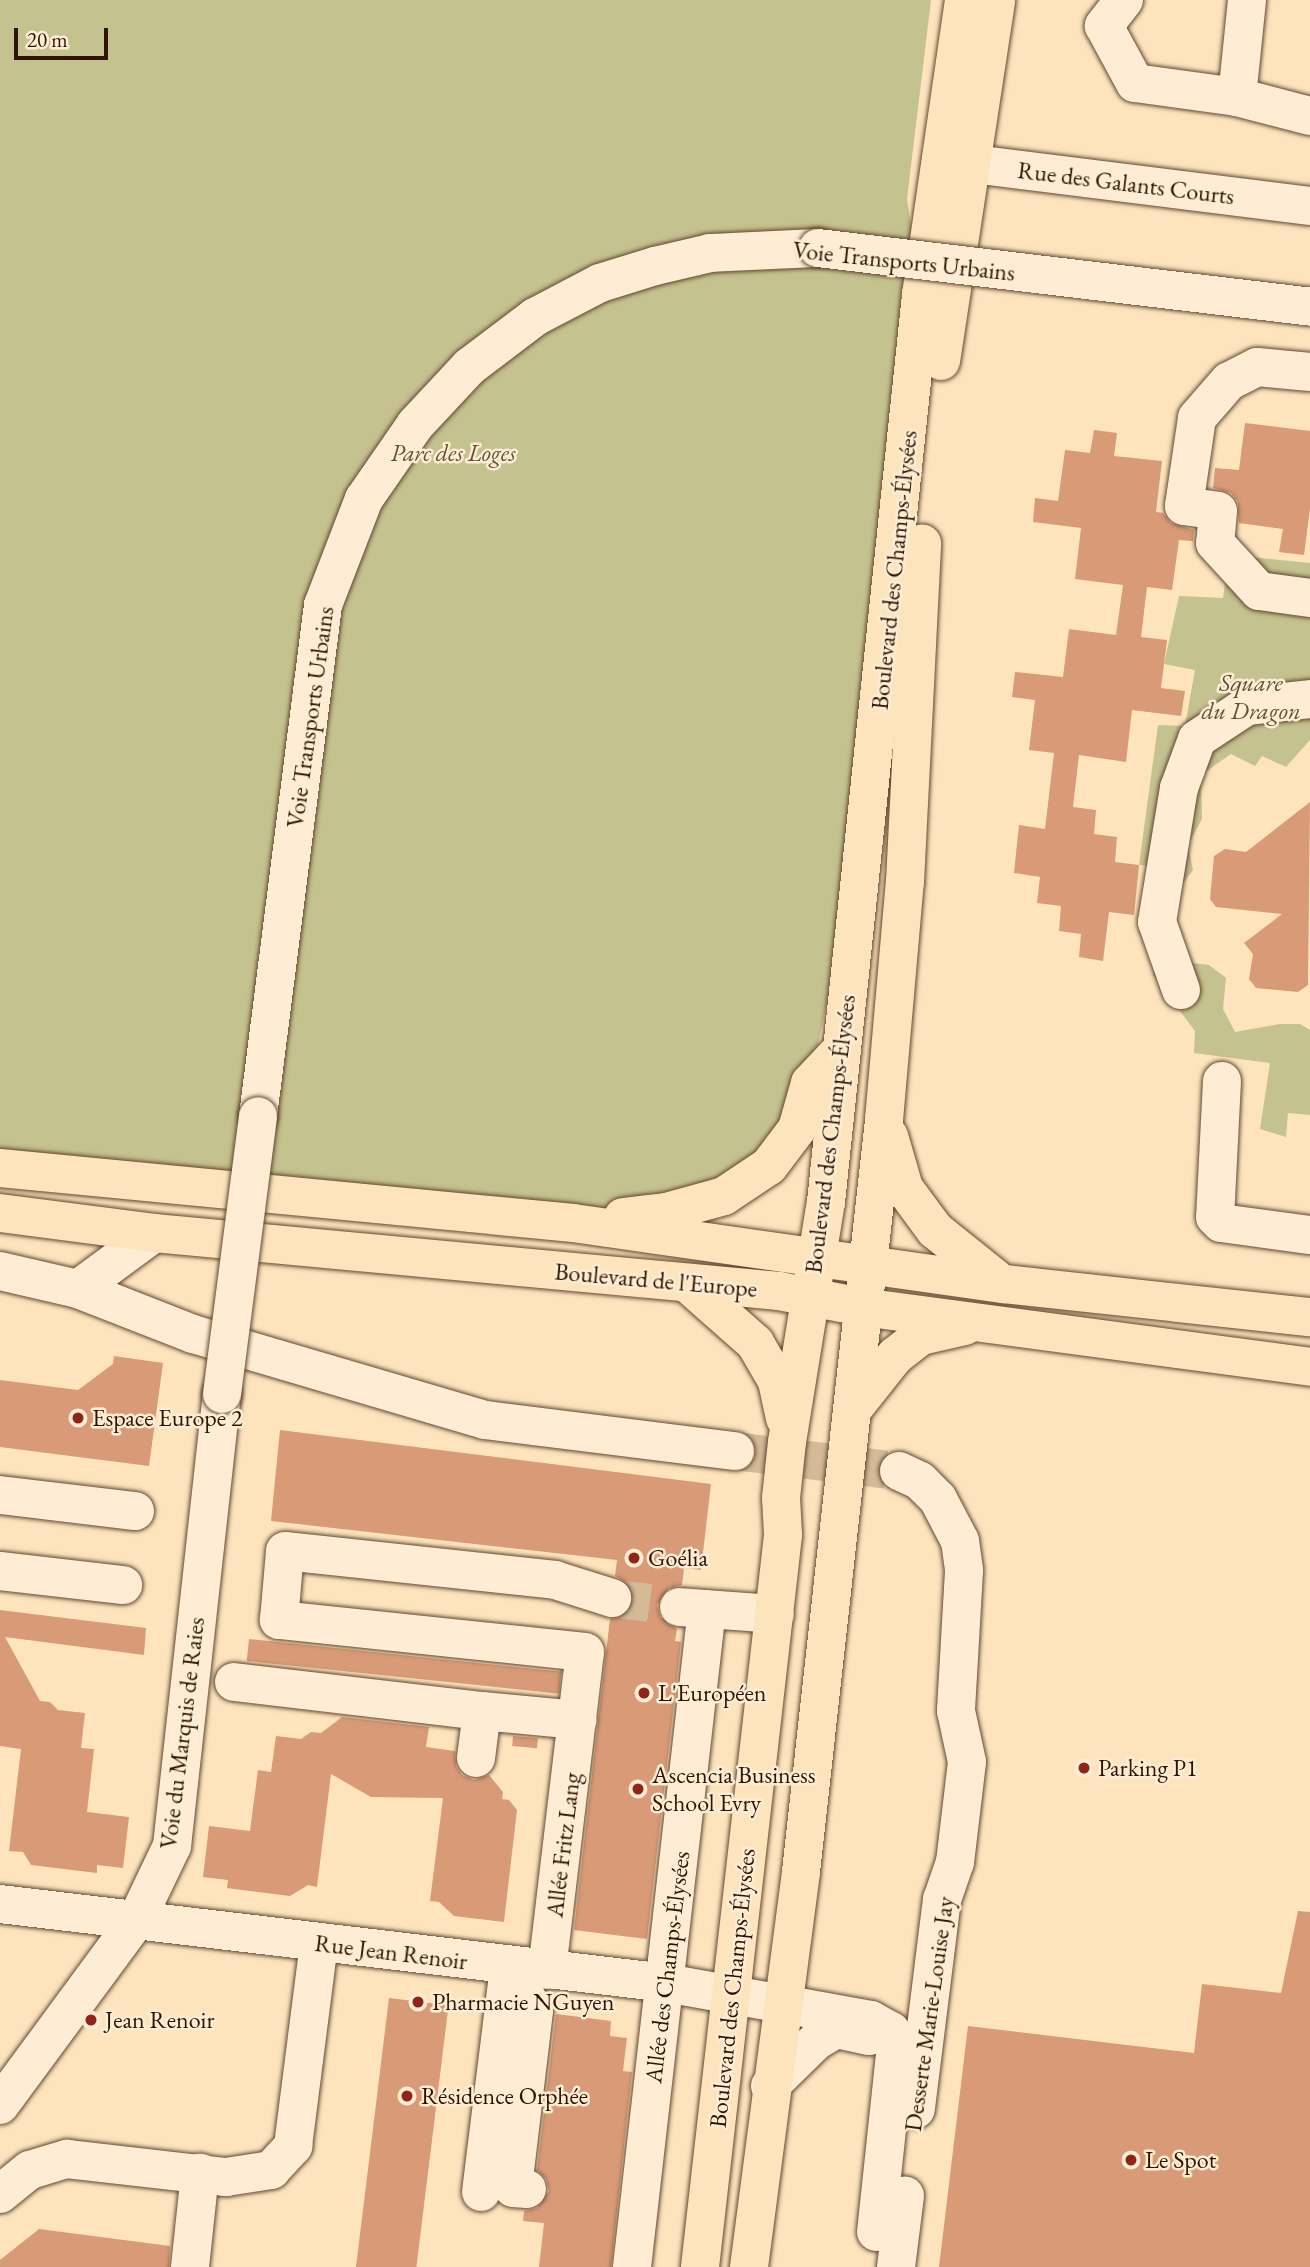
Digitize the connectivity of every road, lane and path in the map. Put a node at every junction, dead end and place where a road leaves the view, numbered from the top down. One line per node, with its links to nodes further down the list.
1 (964, 0): 7 (main road, Boulevard des Champs-Élysées)
2 (996, 0): 7 (main road, Boulevard des Champs-Élysées)
3 (1124, 0): 5 (street)
4 (1247, 0): 5 (street)
5 (1237, 97): 6 (street)
6 (1310, 116)
7 (956, 162): 8 (street, Rue des Galants Courts); 14 (main road, Boulevard des Champs-Élysées); 16 (main road, Boulevard des Champs-Élysées)
8 (1310, 206)
9 (1310, 307): 33 (street, Voie Transports Urbains, bridge)
10 (1310, 372): 11 (street)
11 (1310, 598)
12 (1310, 699): 13 (street)
13 (1181, 990)
14 (840, 1052): 19 (main road); 22 (main road, Boulevard des Champs-Élysées)
15 (1222, 1081): 21 (street)
16 (884, 1120): 23 (main road, Boulevard des Champs-Élysées); 26 (main road)
17 (0, 1168): 19 (main road, Boulevard de l'Europe)
18 (0, 1213): 20 (main road, Boulevard de l'Europe)
19 (573, 1223): 22 (main road, Boulevard de l'Europe)
20 (154, 1233): 25 (main road, Boulevard de l'Europe); 27 (street)
21 (1310, 1235)
22 (820, 1256): 23 (main road, Boulevard de l'Europe); 28 (main road, Boulevard des Champs-Élysées)
23 (867, 1263): 26 (main road, Boulevard de l'Europe); 29 (main road, Boulevard des Champs-Élysées)
24 (0, 1271): 27 (street)
25 (687, 1283): 28 (main road, Boulevard de l'Europe); 35 (main road)
26 (1004, 1284): 30 (main road, Boulevard de l'Europe)
27 (78, 1289): 36 (street)
28 (810, 1297): 29 (main road, Boulevard de l'Europe); 35 (main road, Boulevard des Champs-Élysées)
29 (862, 1307): 31 (main road, Boulevard de l'Europe); 34 (main road, Boulevard des Champs-Élysées)
30 (1310, 1317)
31 (978, 1322): 32 (main road, Boulevard de l'Europe); 34 (main road)
32 (1310, 1367)
33 (222, 1394): 49 (street, Voie du Marquis de Raies)
34 (853, 1409): 55 (main road, Boulevard des Champs-Élysées)
35 (787, 1442): 43 (main road, Boulevard des Champs-Élysées)
36 (735, 1451)
37 (899, 1471): 67 (street, Desserte Marie-Louise Jay)
38 (0, 1495): 39 (street)
39 (135, 1511)
40 (0, 1571): 41 (street)
41 (123, 1585)
42 (612, 1598): 46 (street, Allée Fritz Lang)
43 (775, 1614): 53 (street, Allée des Champs-Élysées); 54 (main road, Boulevard des Champs-Élysées)
44 (234, 1682): 45 (street)
45 (482, 1711): 46 (street); 47 (street)
46 (578, 1720): 52 (street, Allée Fritz Lang)
47 (476, 1758)
48 (0, 1904): 49 (street, Rue Jean Renoir)
49 (137, 1919): 50 (street, Rue Jean Renoir); 57 (street, Voie du Marquis de Raies)
50 (320, 1942): 51 (street, Rue Jean Renoir); 58 (street)
51 (509, 1966): 52 (street, Rue Jean Renoir); 59 (street); 60 (street)
52 (547, 1969): 53 (street, Rue Jean Renoir)
53 (666, 1983): 54 (street, Rue Jean Renoir); 64 (street, Allée des Champs-Élysées)
54 (730, 1993): 55 (street, Rue Jean Renoir); 65 (main road, Boulevard des Champs-Élysées)
55 (782, 2002): 56 (main road, Boulevard des Champs-Élysées); 62 (street, Rue Jean Renoir)
56 (770, 2086): 62 (street); 66 (main road, Boulevard des Champs-Élysées)
57 (0, 2105)
58 (200, 2173): 61 (street); 63 (street)
59 (527, 2189)
60 (481, 2192)
61 (0, 2194)
62 (876, 2232): 67 (street)
63 (190, 2267)
64 (632, 2267)
65 (700, 2267)
66 (749, 2267)
67 (896, 2267)

